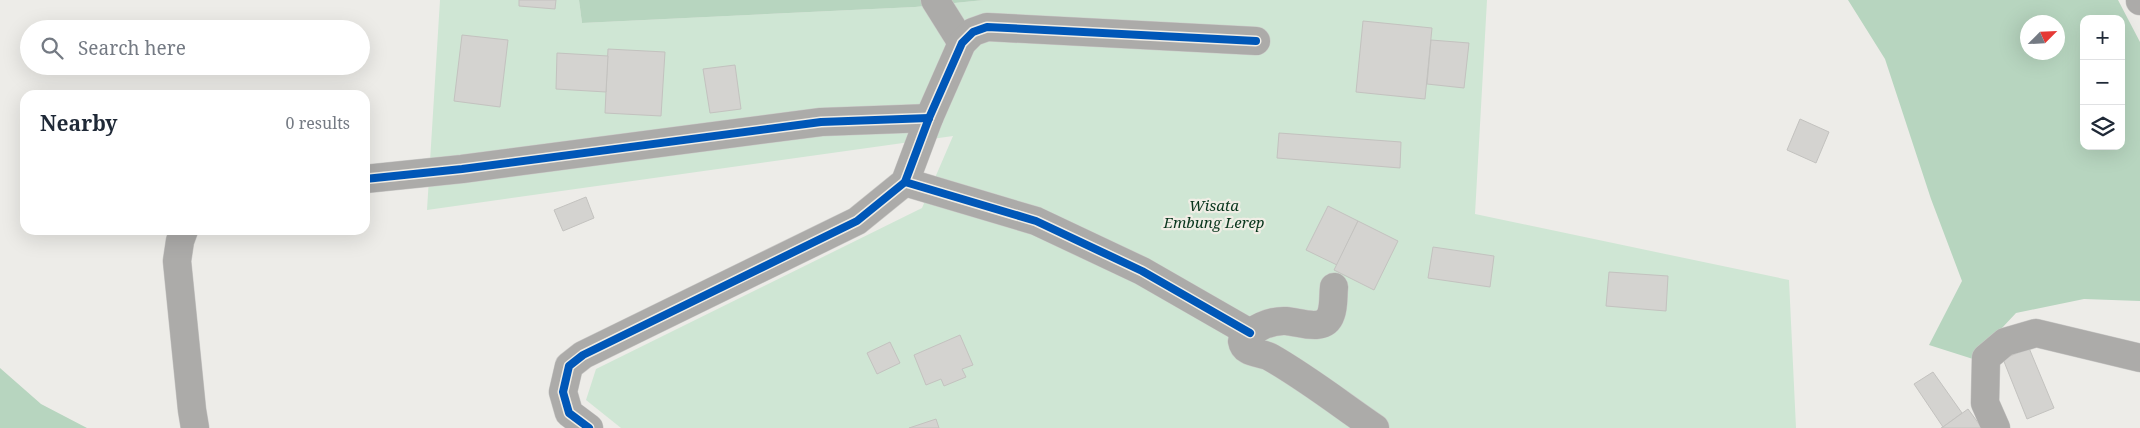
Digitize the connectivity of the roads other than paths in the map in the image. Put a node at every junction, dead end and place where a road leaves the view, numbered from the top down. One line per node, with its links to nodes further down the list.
1 (935, 0): 3 (street)
2 (1256, 40): 3 (street)
3 (962, 43): 4 (street)
4 (929, 118): 5 (street); 6 (street)
5 (370, 178)
6 (905, 182): 9 (street); 12 (street)
7 (182, 235): 11 (street)
8 (1334, 287): 9 (street)
9 (1250, 333): 13 (street)
10 (2140, 358): 14 (street)
11 (195, 428)
12 (590, 428)
13 (1375, 428)
14 (1996, 428)

